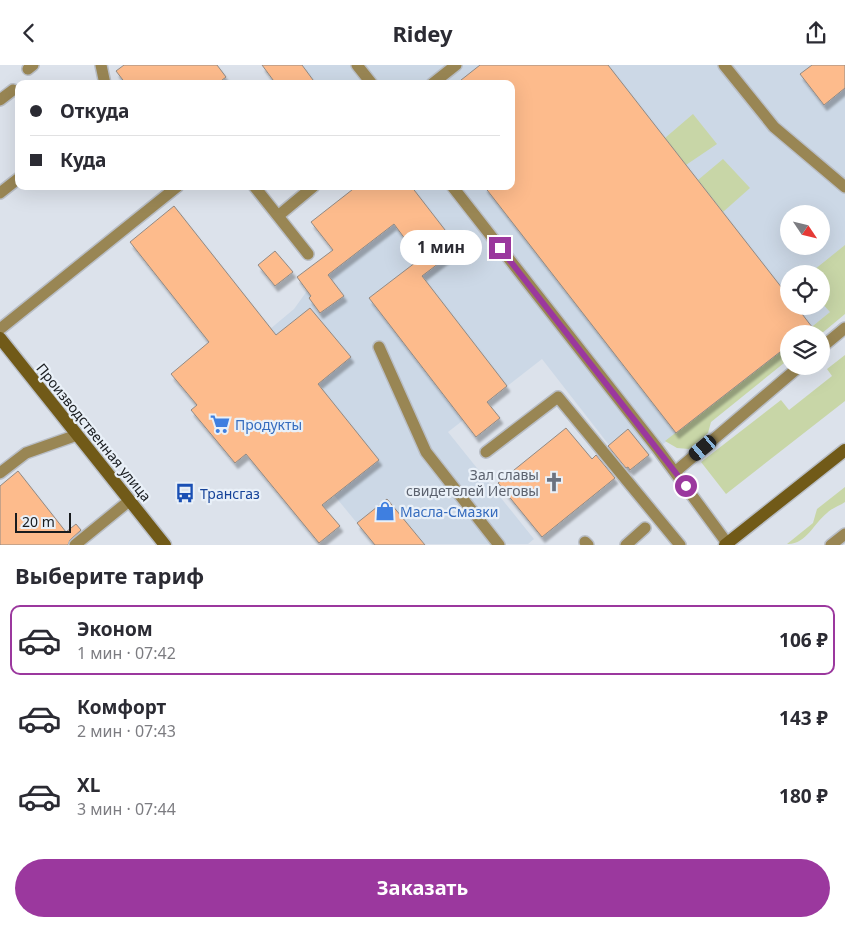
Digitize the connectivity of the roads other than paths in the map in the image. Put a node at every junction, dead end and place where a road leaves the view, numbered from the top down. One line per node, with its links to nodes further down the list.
1 (101, 65): 5 (lane)
2 (357, 65): 6 (lane)
3 (456, 65): 7 (lane)
4 (724, 65): 11 (lane)
5 (104, 80)
6 (369, 80)
7 (437, 80)
8 (13, 90): 9 (lane)
9 (0, 100)
10 (15, 181): 16 (lane)
11 (845, 187)
12 (173, 190): 20 (lane)
13 (257, 190): 17 (lane)
14 (309, 190): 17 (lane)
15 (455, 190): 28 (lane)
16 (0, 193)
17 (278, 216): 18 (lane)
18 (308, 254)
19 (845, 328): 22 (lane)
20 (0, 329)
21 (0, 338): 25 (main road, Производственная улица)
22 (830, 340)
23 (379, 347): 36 (lane)
24 (789, 375): 28 (lane)
25 (77, 435): 29 (lane); 30 (main road, Производственная улица)
26 (845, 450): 33 (main road)
27 (486, 452): 38 (lane)
28 (675, 472): 33 (lane)
29 (0, 473)
30 (129, 501): 34 (lane); 35 (main road, Производственная улица)
31 (646, 528): 37 (lane)
32 (845, 534): 39 (lane)
33 (726, 544)
34 (75, 545)
35 (165, 545)
36 (499, 545)
37 (626, 545)
38 (680, 545)
39 (831, 545)

